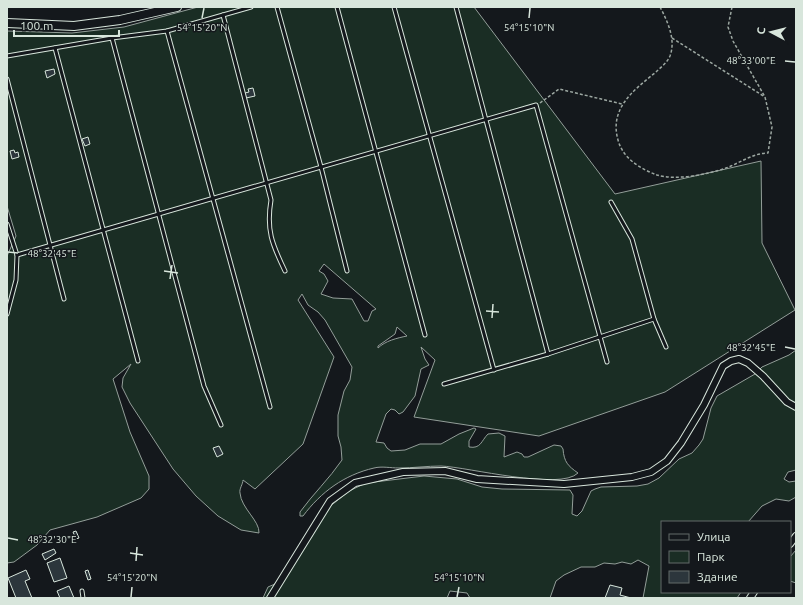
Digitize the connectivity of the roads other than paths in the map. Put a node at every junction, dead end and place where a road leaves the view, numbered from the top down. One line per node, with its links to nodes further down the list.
1 (177, 7): 7 (street)
2 (251, 7): 8 (lane)
3 (277, 7): 18 (lane)
4 (337, 7): 17 (lane)
5 (394, 7): 16 (lane)
6 (456, 7): 15 (lane)
7 (158, 9): 9 (street)
8 (223, 15): 10 (lane); 19 (lane)
9 (7, 23)
10 (167, 31): 11 (lane); 20 (lane)
11 (112, 38): 12 (lane); 22 (lane)
12 (55, 48): 13 (lane); 24 (lane)
13 (7, 56)
14 (7, 79): 25 (lane)
15 (485, 120): 16 (lane); 33 (lane); 35 (lane)
16 (430, 136): 17 (lane); 38 (lane)
17 (375, 152): 18 (lane); 32 (lane)
18 (321, 167): 19 (lane); 28 (lane)
19 (266, 183): 20 (lane); 27 (lane)
20 (212, 199): 22 (lane); 40 (lane)
21 (611, 202): 31 (lane)
22 (159, 214): 24 (lane); 42 (lane)
23 (7, 224): 26 (lane)
24 (105, 230): 25 (lane); 36 (lane)
25 (49, 246): 26 (lane); 29 (lane)
26 (17, 255): 30 (lane)
27 (285, 271)
28 (347, 271)
29 (64, 299)
30 (7, 314)
31 (654, 319): 33 (lane); 34 (lane)
32 (425, 335)
33 (600, 336): 35 (lane); 37 (lane)
34 (666, 347)
35 (548, 354): 38 (lane)
36 (138, 361)
37 (607, 362)
38 (494, 370): 39 (lane)
39 (444, 384)
40 (270, 407)
41 (796, 407): 45 (street)
42 (221, 425)
43 (82, 591): 44 (lane)
44 (83, 598)
45 (270, 598)

